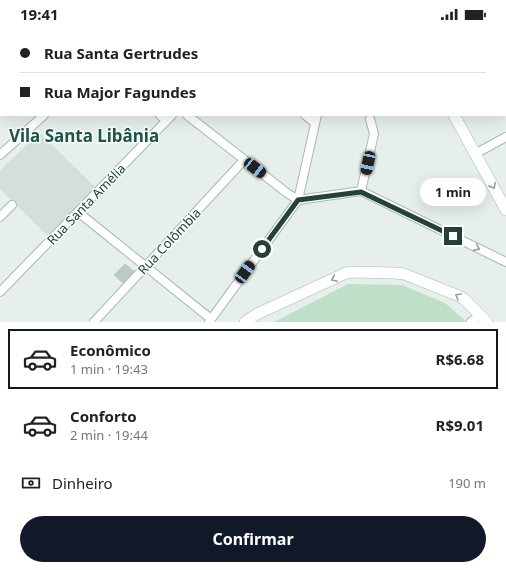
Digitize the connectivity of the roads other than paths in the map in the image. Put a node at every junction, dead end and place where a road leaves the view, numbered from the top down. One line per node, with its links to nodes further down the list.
1 (43, 116): 9 (street)
2 (188, 116): 10 (street)
3 (455, 116): 8 (street)
4 (166, 117): 15 (street, Rua Santa Amélia)
5 (316, 119): 12 (street)
6 (370, 119): 11 (street)
7 (506, 137): 8 (street)
8 (475, 154): 14 (street, one-way to 14)
9 (0, 155)
10 (244, 160): 12 (street); 18 (street, Rua Colômbia)
11 (361, 192): 12 (street); 17 (street, one-way to 17)
12 (298, 200): 20 (street)
13 (12, 205): 16 (street)
14 (506, 210)
15 (78, 212): 18 (street); 19 (street, Rua Santa Amélia)
16 (0, 216)
17 (506, 262)
18 (146, 266): 20 (street); 22 (street, Rua Colômbia)
19 (0, 292)
20 (210, 320)
21 (479, 320): 23 (street, one-way to 23)
22 (94, 322)
23 (245, 322)

